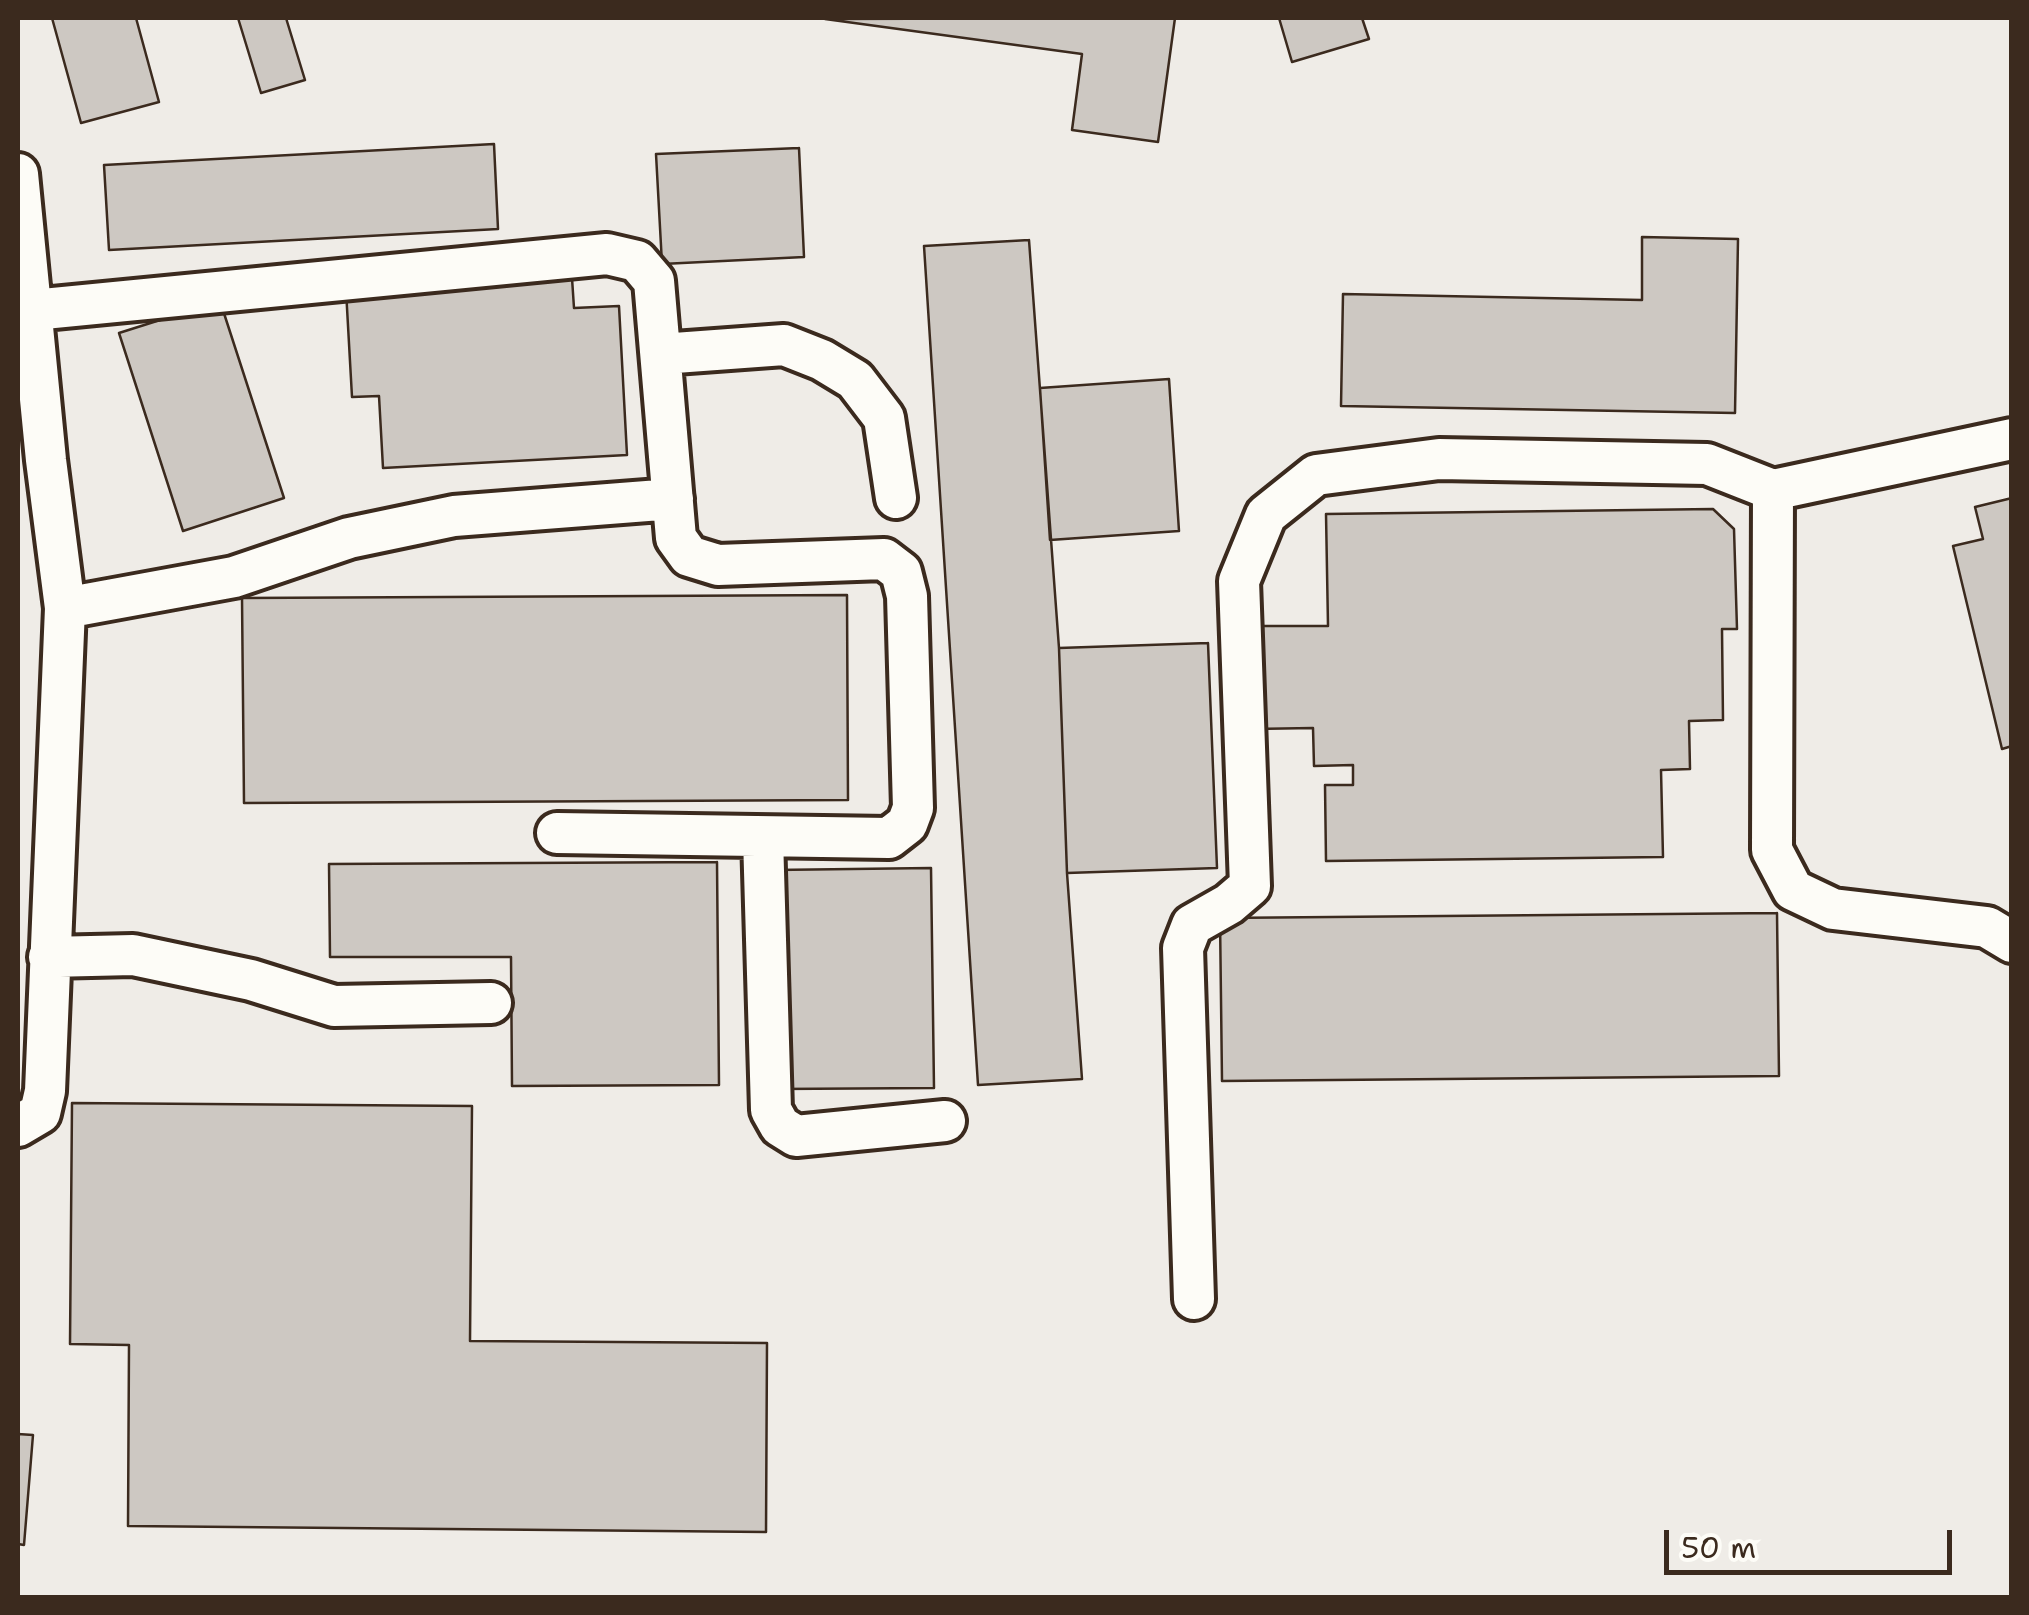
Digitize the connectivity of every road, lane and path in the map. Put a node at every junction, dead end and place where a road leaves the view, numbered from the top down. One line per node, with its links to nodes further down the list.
1 (18, 174): 2 (lane)
2 (32, 310): 3 (lane); 8 (lane)
3 (661, 354): 6 (lane); 7 (lane)
4 (2012, 439): 5 (lane)
5 (1774, 490): 11 (lane); 16 (lane)
6 (896, 498)
7 (673, 500): 8 (lane); 10 (lane)
8 (65, 608): 12 (lane)
9 (557, 834): 10 (lane)
10 (763, 836): 14 (lane)
11 (2012, 942)
12 (49, 958): 13 (lane); 15 (lane)
13 (491, 1002)
14 (946, 1121)
15 (18, 1126)
16 (1194, 1299)

